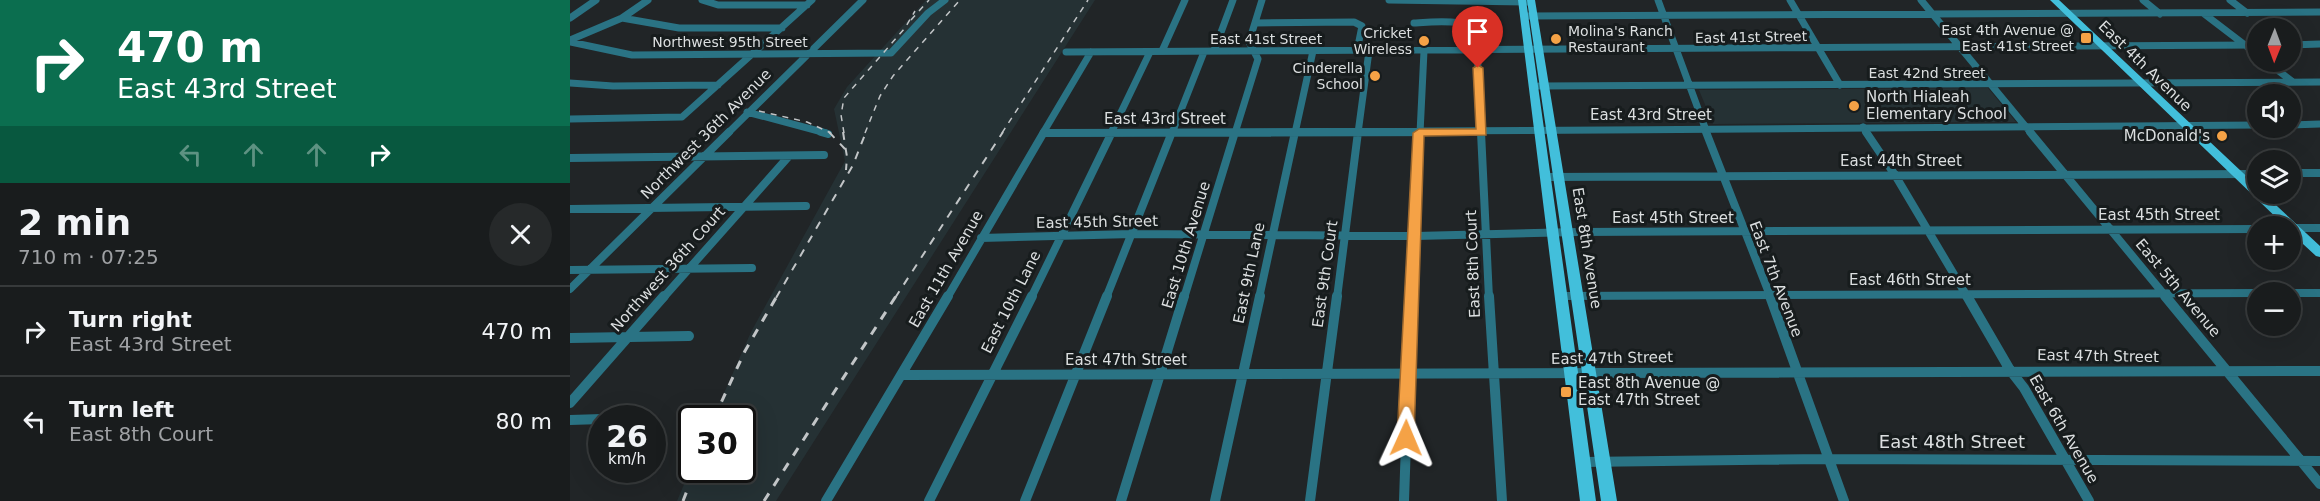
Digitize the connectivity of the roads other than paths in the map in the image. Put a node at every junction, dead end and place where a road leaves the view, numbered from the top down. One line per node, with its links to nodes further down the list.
1 (596, 0): 21 (street)
2 (648, 0): 32 (street)
3 (702, 0): 19 (street)
4 (863, 0): 56 (street, Northwest 36th Avenue)
5 (945, 0): 56 (street, Northwest 95th Street)
6 (1185, 0): 47 (street)
7 (1233, 0): 48 (street)
8 (1262, 0): 33 (street, East 10th Avenue)
9 (1389, 0): 16 (street)
10 (1658, 0): 30 (street, East 7th Avenue)
11 (1790, 0): 28 (street)
12 (1921, 0): 25 (street, East 5th Avenue)
13 (2054, 0): 26 (main road, East 4th Avenue)
14 (2143, 0): 27 (street)
15 (2230, 0): 24 (street)
16 (1419, 1): 17 (street)
17 (1470, 1): 18 (street)
18 (1527, 1): 29 (main road, East 8th Avenue)
19 (810, 3): 35 (street)
20 (570, 8): 21 (street)
21 (584, 8): 31 (street)
22 (2320, 12): 24 (street)
23 (2203, 13): 24 (street); 27 (street); 38 (street)
24 (2247, 13)
25 (1933, 14): 26 (street); 28 (street); 42 (street, East 5th Avenue)
26 (2069, 14): 27 (street); 40 (main road, East 4th Avenue)
27 (2160, 14)
28 (1798, 15): 30 (street); 41 (street)
29 (1529, 16): 30 (street); 45 (main road, East 8th Avenue)
30 (1664, 16): 46 (street, East 7th Avenue)
31 (570, 18)
32 (622, 18): 35 (street); 36 (street)
33 (1256, 23): 43 (street, East 10th Avenue); 50 (street)
34 (1414, 23): 44 (street, East 8th Court)
35 (782, 28): 57 (street)
36 (570, 41): 57 (street, Northwest 95th Street)
37 (2320, 44): 39 (street)
38 (2245, 45): 40 (street, East 41st Street)
39 (2301, 45)
40 (2102, 46): 42 (street, East 41st Street); 63 (main road, East 4th Avenue)
41 (1818, 48): 42 (street, East 41st Street); 46 (street, East 41st Street); 65 (street)
42 (1960, 48): 62 (street, East 5th Avenue)
43 (1254, 50): 48 (street, East 41st Street); 49 (street, East 41st Street); 81 (street, East 10th Avenue)
44 (1482, 50): 45 (street, East 41st Street); 52 (street, East 41st Street); 83 (street, East 8th Court)
45 (1534, 50): 46 (street, East 41st Street); 66 (main road, East 8th Avenue)
46 (1676, 50): 67 (street, East 7th Avenue)
47 (1162, 51): 48 (street, East 41st Street); 55 (street, East 41st Street)
48 (1209, 51): 80 (street)
49 (1313, 51): 50 (street, East 41st Street); 86 (street, East 9th Lane)
50 (1358, 51): 51 (street, East 41st Street)
51 (1369, 51): 52 (street, East 41st Street); 82 (street, East 9th Court)
52 (1424, 51): 87 (street)
53 (1066, 52): 54 (street, East 41st Street)
54 (1092, 52): 55 (street, East 41st Street); 84 (street, East 11th Avenue)
55 (1150, 52): 85 (street, East 10th Lane)
56 (808, 53): 57 (street, Northwest 95th Street); 68 (street, Northwest 36th Avenue)
57 (754, 54): 64 (street)
58 (2280, 72): 59 (street)
59 (2293, 82): 60 (street, East 42nd Street); 63 (street, East 42nd Street)
60 (2320, 82)
61 (570, 83): 64 (street)
62 (1991, 84): 63 (street, East 42nd Street); 65 (street, East 42nd Street); 74 (street, East 5th Avenue)
63 (2142, 84): 75 (main road, East 4th Avenue)
64 (718, 85): 70 (street)
65 (1840, 85): 67 (street, East 42nd Street)
66 (1539, 86): 67 (street, East 42nd Street); 79 (main road, East 8th Avenue)
67 (1690, 86): 78 (street, East 7th Avenue)
68 (747, 112): 88 (street); 91 (street, Northwest 36th Avenue)
69 (570, 119): 70 (street)
70 (580, 119): 76 (street)
71 (2320, 124): 73 (street)
72 (2247, 125): 75 (street, East 43rd Street)
73 (2301, 125)
74 (2025, 126): 75 (street, East 43rd Street); 77 (street, East 43rd Street); 95 (street, East 5th Avenue)
75 (2186, 126): 96 (main road, East 4th Avenue)
76 (570, 127)
77 (1863, 127): 78 (street, East 43rd Street); 98 (street, East 6th Avenue)
78 (1706, 128): 79 (street, East 43rd Street); 99 (street, East 7th Avenue)
79 (1545, 130): 83 (street, East 43rd Street); 100 (main road, East 8th Avenue)
80 (1173, 132): 81 (street, East 43rd Street); 85 (street, East 43rd Street); 113 (street)
81 (1234, 132): 86 (street, East 43rd Street); 114 (street, East 10th Avenue)
82 (1357, 132): 86 (street, East 43rd Street); 87 (street, East 43rd Street); 120 (street, East 9th Court)
83 (1482, 132): 87 (street, East 43rd Street); 115 (street, East 8th Court)
84 (1044, 133): 85 (street, East 43rd Street); 121 (street, East 11th Avenue)
85 (1110, 133): 116 (street, East 10th Lane)
86 (1296, 133): 117 (street, East 9th Lane)
87 (1419, 133): 118 (street)
88 (828, 134)
89 (824, 155): 90 (street)
90 (789, 156): 91 (street); 102 (street, Northwest 36th Court)
91 (703, 157): 92 (street); 103 (street, Northwest 36th Avenue)
92 (570, 158)
93 (2301, 173): 94 (street)
94 (2320, 173)
95 (2065, 174): 96 (street, East 44th Street); 98 (street, East 44th Street); 108 (street, East 5th Avenue)
96 (2236, 174): 97 (street, East 44th Street); 105 (main road, East 4th Avenue)
97 (2247, 174)
98 (1895, 175): 99 (street, East 44th Street); 110 (street, East 6th Avenue)
99 (1722, 176): 100 (street, East 44th Street); 111 (street, East 7th Avenue)
100 (1552, 177): 112 (main road, East 8th Avenue)
101 (806, 206): 102 (street)
102 (743, 207): 103 (street); 123 (street, Northwest 36th Court)
103 (650, 208): 104 (street); 126 (street, Northwest 36th Avenue)
104 (570, 209)
105 (2280, 216)
106 (2301, 228): 107 (street)
107 (2320, 228)
108 (2110, 229): 109 (street, East 45th Street); 110 (street, East 45th Street); 128 (street, East 5th Avenue)
109 (2247, 229)
110 (1927, 230): 111 (street, East 45th Street); 132 (street, East 6th Avenue)
111 (1744, 232): 112 (street, East 45th Street); 134 (street, East 7th Avenue)
112 (1560, 233): 115 (street, East 45th Street); 133 (main road, East 8th Avenue)
113 (1132, 234): 114 (street, East 45th Street); 116 (street, East 45th Street); 147 (street)
114 (1204, 235): 117 (street, East 45th Street); 143 (street, East 10th Avenue)
115 (1486, 235): 118 (street, East 45th Street); 145 (street, East 8th Court)
116 (1062, 236): 121 (street, East 45th Street); 150 (street, East 10th Lane)
117 (1273, 236): 120 (street, East 45th Street); 148 (street, East 9th Lane)
118 (1416, 236): 120 (street, East 45th Street); 144 (street)
119 (2301, 236): 122 (main road, East 4th Avenue)
120 (1346, 237): 149 (street, East 9th Court)
121 (981, 238): 146 (street, East 11th Avenue)
122 (2320, 254)
123 (689, 268): 124 (street); 126 (street); 137 (street, Northwest 36th Court)
124 (752, 268)
125 (570, 270): 126 (street)
126 (589, 270): 127 (street, Northwest 36th Avenue)
127 (570, 289)
128 (2164, 293): 129 (street, East 46th Street); 132 (street, East 46th Street); 141 (street, East 5th Avenue)
129 (2247, 293)
130 (2301, 293): 131 (street)
131 (2320, 293)
132 (1965, 295): 134 (street, East 46th Street); 138 (street, East 6th Avenue)
133 (1569, 296): 134 (street, East 46th Street); 142 (main road, East 8th Avenue)
134 (1770, 296): 139 (street, East 7th Avenue)
135 (689, 336): 137 (street)
136 (570, 338): 137 (street)
137 (627, 338): 151 (street, Northwest 36th Court)
138 (2010, 370): 139 (street, East 47th Street); 141 (street, East 47th Street); 155 (street, East 6th Avenue)
139 (1796, 371): 142 (street, East 47th Street); 154 (street, East 7th Avenue)
140 (2320, 371): 141 (street, East 47th Street)
141 (2229, 372): 156 (street, East 5th Avenue)
142 (1580, 373): 145 (street, East 47th Street); 158 (main road, East 8th Avenue); 159 (main road, East 8th Avenue)
143 (1159, 374): 147 (street, East 47th Street); 148 (street, East 47th Street); 164 (street, East 10th Avenue)
144 (1407, 374): 145 (street, East 47th Street); 149 (street, East 47th Street); 167 (street)
145 (1492, 374): 168 (street, East 8th Court)
146 (903, 375): 150 (street, East 47th Street); 161 (street, East 11th Avenue)
147 (1076, 375): 150 (street, East 47th Street); 163 (street)
148 (1242, 375): 149 (street, East 47th Street); 165 (street, East 9th Lane)
149 (1326, 375): 166 (street, East 9th Court)
150 (991, 376): 162 (street, East 10th Lane)
151 (570, 403)
152 (588, 419): 153 (street)
153 (570, 420)
154 (1829, 459): 155 (street, East 48th Street); 159 (street, East 48th Street); 171 (street, East 7th Avenue)
155 (2065, 460): 156 (street, East 48th Street); 172 (street, East 6th Avenue)
156 (2300, 461): 157 (street, East 48th Street); 160 (street, East 5th Avenue)
157 (2320, 461)
158 (1583, 462): 159 (street, East 48th Street); 169 (main road, East 8th Avenue)
159 (1603, 463): 170 (main road, East 8th Avenue)
160 (2320, 484)
161 (826, 501)
162 (929, 501)
163 (1025, 501)
164 (1121, 501)
165 (1215, 501)
166 (1310, 501)
167 (1404, 501)
168 (1502, 501)
169 (1588, 501)
170 (1609, 501)
171 (1844, 501)
172 (2089, 501)

